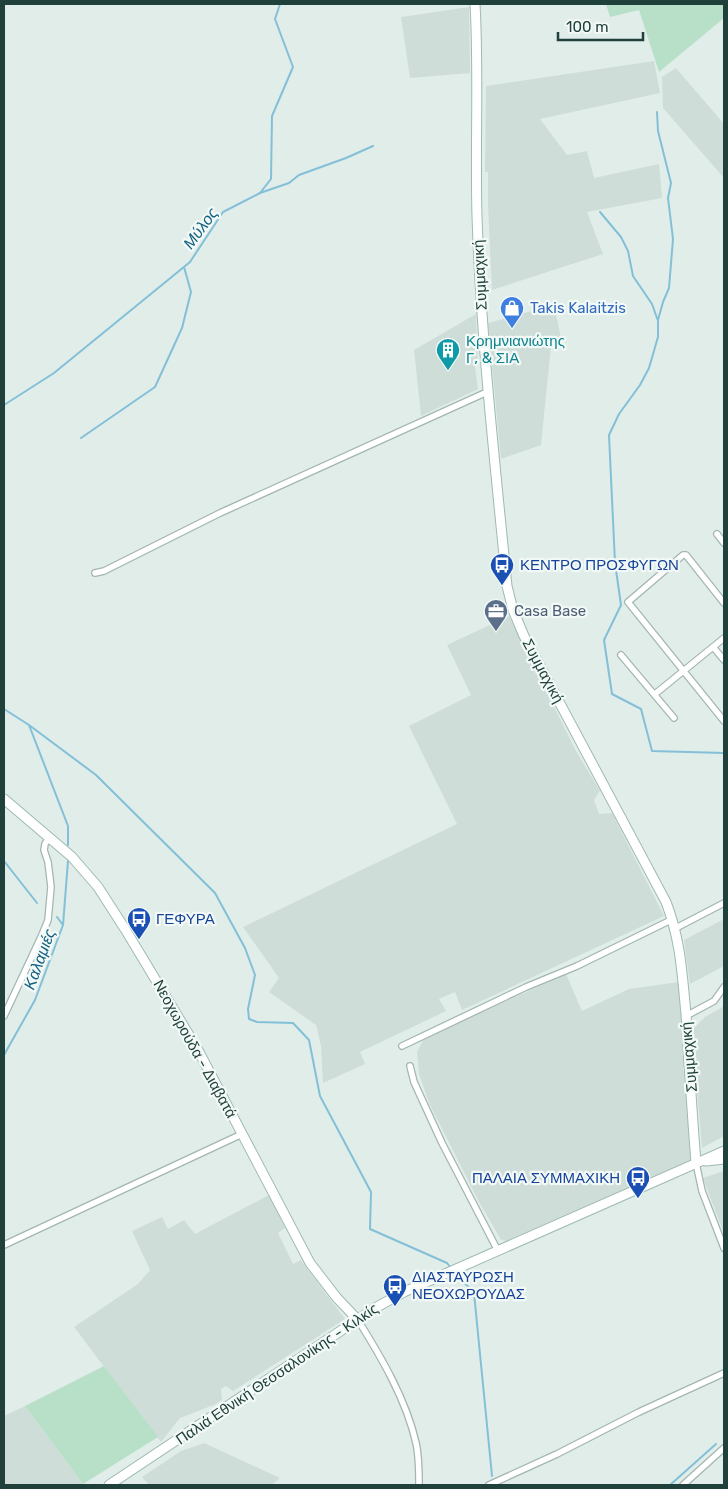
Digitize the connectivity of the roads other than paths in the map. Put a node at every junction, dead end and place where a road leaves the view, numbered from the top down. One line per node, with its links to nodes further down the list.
1 (475, 4): 2 (street, Συμμαχική)
2 (487, 392): 5 (street); 18 (street, Συμμαχική)
3 (717, 534): 4 (street)
4 (724, 542)
5 (95, 573)
6 (724, 603): 11 (street)
7 (724, 638): 8 (street)
8 (713, 647): 10 (street); 11 (street)
9 (621, 655): 12 (street)
10 (724, 660)
11 (684, 672): 12 (street); 14 (street)
12 (655, 694): 13 (street)
13 (674, 718)
14 (724, 722)
15 (4, 800): 16 (street, Νεοχωρούδα - Διαβατά)
16 (49, 838): 20 (street); 24 (street, Νεοχωρούδα - Διαβατά)
17 (724, 904): 18 (street)
18 (674, 924): 21 (street, Συμμαχική); 22 (street)
19 (724, 987): 21 (street)
20 (4, 1016)
21 (686, 1016): 27 (street, Συμμαχική)
22 (402, 1046)
23 (410, 1066): 30 (street)
24 (242, 1134): 28 (street); 31 (street, Νεοχωρούδα - Διαβατά)
25 (721, 1151): 27 (street, Παλιά Εθνική Θεσσαλονίκης - Κιλκίς)
26 (724, 1160): 27 (street)
27 (696, 1162): 29 (street, Συμμαχική); 30 (street, Παλιά Εθνική Θεσσαλονίκης - Κιλκίς)
28 (4, 1245)
29 (724, 1248)
30 (498, 1251): 31 (street, Παλιά Εθνική Θεσσαλονίκης - Κιλκίς)
31 (358, 1320): 34 (street, Παλιά Εθνική Θεσσαλονίκης - Κιλκίς); 35 (street)
32 (724, 1373): 36 (street)
33 (724, 1448): 37 (street)
34 (109, 1485)
35 (419, 1485)
36 (489, 1485)
37 (683, 1485)

